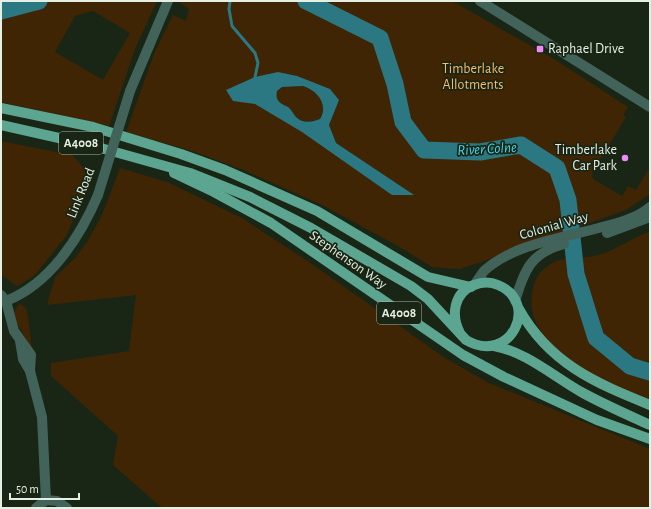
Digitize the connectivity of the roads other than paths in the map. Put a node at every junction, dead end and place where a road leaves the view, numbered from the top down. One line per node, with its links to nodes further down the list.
1 (168, 1): 12 (street, Link Road, bridge)
2 (480, 1): 3 (street)
3 (650, 107)
4 (1, 108): 11 (main road, Stephenson Way / A4008)
5 (1, 125): 6 (main road, Stephenson Way / A4008)
6 (160, 165): 14 (main road, Stephenson Way); 18 (main road, Stephenson Way / A4008)
7 (650, 207): 9 (street, Colonial Way)
8 (650, 217): 9 (street, Colonial Way)
9 (600, 231): 10 (street, Colonial Way)
10 (552, 244): 11 (street, Colonial Way); 13 (street, Colonial Way)
11 (472, 286): 13 (main road); 14 (main road)
12 (3, 298): 19 (street)
13 (516, 303): 15 (main road); 16 (main road)
14 (460, 333): 15 (main road)
15 (494, 346): 17 (main road)
16 (650, 405)
17 (650, 426)
18 (650, 439)
19 (46, 500): 20 (street); 21 (street)
20 (36, 508)
21 (66, 508)

